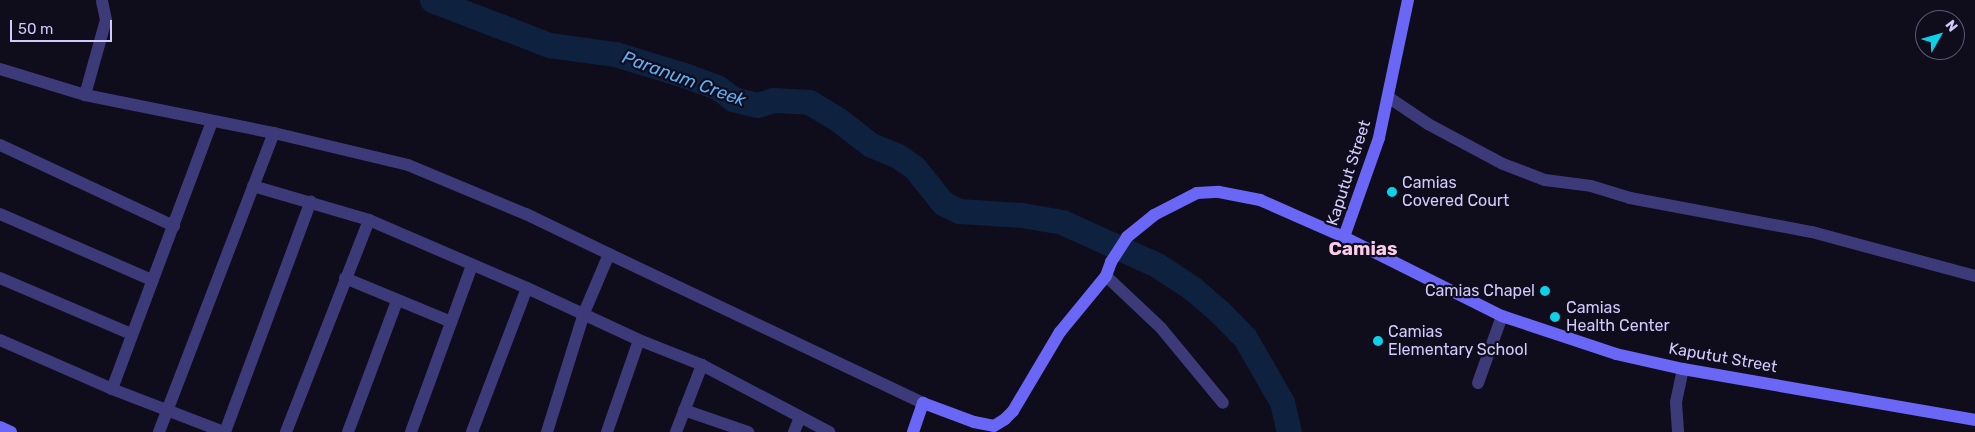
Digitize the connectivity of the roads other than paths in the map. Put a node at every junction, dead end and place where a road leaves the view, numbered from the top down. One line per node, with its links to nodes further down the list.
1 (1408, 0): 5 (street, Kaputut Street)
2 (102, 1): 4 (street)
3 (0, 69): 4 (street)
4 (85, 95): 6 (street)
5 (1388, 97): 14 (street, Kaputut Street); 18 (street)
6 (212, 121): 7 (street); 13 (street)
7 (274, 133): 9 (street); 15 (street)
8 (0, 145): 13 (street)
9 (253, 186): 10 (street); 36 (street)
10 (311, 201): 12 (street); 43 (street)
11 (0, 214): 21 (street)
12 (369, 220): 16 (street); 20 (street)
13 (174, 226): 21 (street)
14 (1344, 238): 17 (street); 25 (street, Kaputut Street)
15 (609, 254): 24 (street); 34 (street)
16 (472, 265): 22 (street); 26 (street)
17 (1106, 276): 34 (street); 35 (street)
18 (1975, 276)
19 (0, 278): 27 (street)
20 (346, 278): 23 (street); 44 (street)
21 (152, 280): 27 (street)
22 (527, 288): 24 (street); 47 (street)
23 (397, 301): 26 (street); 45 (street)
24 (584, 313): 29 (street); 48 (street)
25 (1502, 316): 31 (street, Kaputut Street); 32 (street)
26 (451, 322): 46 (street)
27 (131, 334): 33 (street)
28 (0, 340): 33 (street)
29 (639, 340): 30 (street); 49 (street)
30 (702, 365): 37 (street); 38 (street)
31 (1683, 369): 39 (street, Kaputut Street); 41 (street)
32 (1478, 384)
33 (112, 389): 36 (street)
34 (923, 403): 53 (street)
35 (1223, 403)
36 (168, 410): 42 (street); 43 (street)
37 (684, 410): 40 (street); 50 (street)
38 (800, 416): 51 (street); 52 (street)
39 (1975, 420)
40 (742, 431)
41 (1678, 431)
42 (159, 432)
43 (225, 432)
44 (286, 432)
45 (348, 432)
46 (411, 432)
47 (472, 432)
48 (547, 432)
49 (607, 432)
50 (676, 432)
51 (794, 432)
52 (829, 432)
53 (913, 432)

